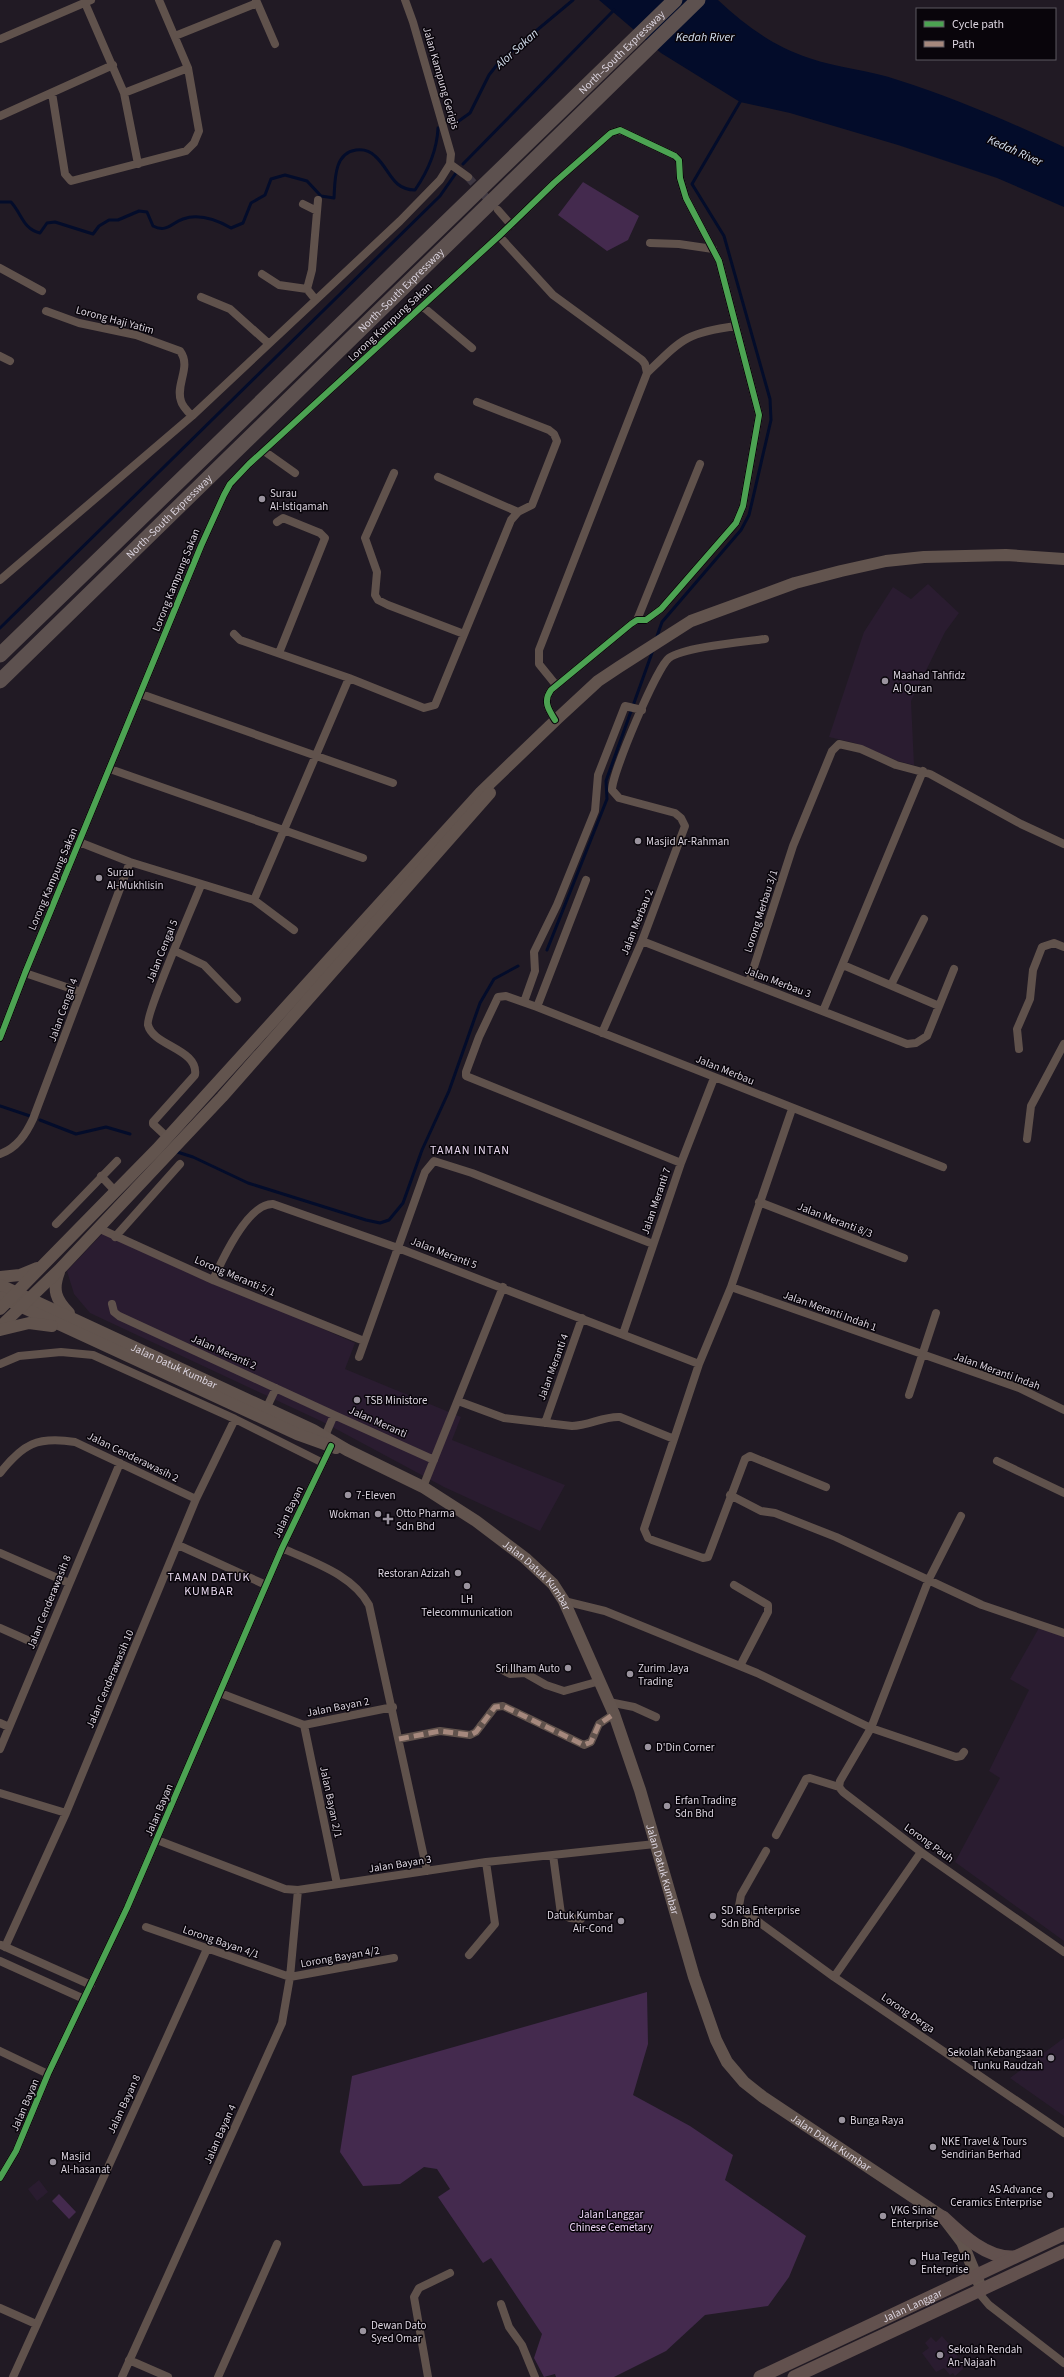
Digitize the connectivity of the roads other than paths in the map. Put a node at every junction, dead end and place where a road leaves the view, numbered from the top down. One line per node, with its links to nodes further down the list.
1 (159, 0): 7 (street)
2 (405, 0): 16 (street, Jalan Kampung Gerigis)
3 (675, 0): 56 (highway, North–South Expressway)
4 (698, 0): 58 (highway, North–South Expressway)
5 (88, 1): 8 (street); 10 (street)
6 (256, 1): 7 (street); 9 (street)
7 (175, 36): 11 (street)
8 (0, 39)
9 (275, 44)
10 (112, 65): 12 (street); 13 (street)
11 (188, 68): 13 (street); 15 (street)
12 (52, 93): 14 (street); 15 (street)
13 (124, 93): 15 (street)
14 (0, 116)
15 (138, 164)
16 (450, 164): 17 (street); 31 (street)
17 (468, 177)
18 (318, 200): 21 (street)
19 (303, 204): 21 (street)
20 (498, 210): 22 (street)
21 (317, 212): 28 (street)
22 (511, 224): 23 (street, Lorong Kampung Sakan); 25 (street, Lorong Kampung Sakan)
23 (499, 236): 32 (street, Lorong Kampung Sakan); 39 (street)
24 (650, 243): 25 (street)
25 (713, 248): 34 (street)
26 (0, 268): 29 (street)
27 (262, 274): 28 (street)
28 (307, 289): 31 (street)
29 (42, 290)
30 (201, 297): 35 (street)
31 (315, 299): 35 (street)
32 (422, 306): 36 (street); 42 (street, Lorong Kampung Sakan)
33 (46, 312): 41 (street, Lorong Haji Yatim)
34 (736, 326): 39 (street); 51 (street)
35 (268, 343): 41 (street)
36 (472, 348)
37 (0, 356): 38 (street)
38 (10, 361)
39 (647, 372): 59 (street)
40 (477, 402): 47 (street)
41 (192, 416): 50 (street)
42 (264, 451): 44 (street); 60 (street, Lorong Kampung Sakan)
43 (700, 464): 51 (street)
44 (295, 473)
45 (394, 473): 53 (street)
46 (438, 477): 47 (street)
47 (518, 512): 53 (street)
48 (277, 522): 55 (street)
49 (1064, 559): 62 (main road)
50 (0, 580)
51 (637, 620): 59 (street)
52 (234, 634): 55 (street)
53 (464, 634): 57 (street)
54 (765, 639): 61 (street)
55 (279, 653): 57 (street)
56 (0, 655)
57 (349, 678): 63 (street)
58 (0, 681)
59 (556, 685): 62 (street)
60 (141, 694): 63 (street); 64 (street, Lorong Kampung Sakan)
61 (641, 710): 78 (street, Jalan Merbau 2); 88 (street)
62 (555, 720): 74 (main road)
63 (315, 754): 66 (street); 67 (street)
64 (110, 769): 67 (street); 68 (street, Lorong Kampung Sakan)
65 (922, 771): 69 (street); 81 (street); 84 (street, Lorong Merbau 3/1)
66 (393, 783)
67 (286, 830): 70 (street); 75 (street)
68 (79, 842): 71 (street); 83 (street, Lorong Kampung Sakan)
69 (1064, 844)
70 (363, 858)
71 (130, 862): 73 (street); 86 (street, Jalan Cengal 4)
72 (586, 880): 90 (street)
73 (201, 885): 75 (street); 80 (street, Jalan Cengal 5)
74 (390, 898): 98 (main road); 109 (main road)
75 (254, 900): 77 (street)
76 (924, 919): 85 (street)
77 (294, 930)
78 (642, 940): 84 (street, Jalan Merbau 3); 92 (street, Jalan Merbau 2)
79 (1064, 947): 95 (street)
80 (174, 951): 87 (street); 98 (street, Jalan Cengal 5)
81 (843, 965): 85 (street); 91 (street)
82 (954, 969): 89 (street)
83 (25, 973): 86 (street); 93 (street, Lorong Kampung Sakan)
84 (749, 982): 91 (street, Jalan Merbau 3)
85 (891, 985): 89 (street)
86 (81, 992): 100 (street, Jalan Cengal 4)
87 (237, 999)
88 (524, 1002): 90 (street, Jalan Merbau); 102 (street, Jalan Merbau)
89 (939, 1006): 91 (street, Jalan Merbau 3)
90 (536, 1007): 92 (street, Jalan Merbau)
91 (823, 1011)
92 (602, 1033): 96 (street, Jalan Merbau)
93 (0, 1038)
94 (1064, 1044): 99 (street)
95 (1019, 1050)
96 (714, 1078): 97 (street, Jalan Merbau); 102 (street, Jalan Meranti 7)
97 (792, 1109): 104 (street, Jalan Merbau); 107 (street)
98 (167, 1137): 106 (main road)
99 (1027, 1139)
100 (0, 1154)
101 (117, 1160): 105 (street)
102 (681, 1162): 111 (street, Jalan Meranti 7)
103 (180, 1164): 110 (street)
104 (943, 1167)
105 (101, 1176): 106 (street); 108 (street)
106 (115, 1191): 114 (main road)
107 (759, 1202): 113 (street, Jalan Meranti 8/3); 119 (street)
108 (56, 1224)
109 (98, 1228): 110 (street, Lorong Meranti 5/1); 115 (main road)
110 (115, 1237): 117 (street, Lorong Meranti 5/1)
111 (653, 1244): 112 (street); 129 (street, Jalan Meranti 7)
112 (398, 1248): 117 (street, Jalan Meranti 5); 120 (street, Jalan Meranti 5); 130 (street)
113 (904, 1258)
114 (47, 1260): 116 (main road); 121 (main road)
115 (59, 1270): 122 (main road); 126 (main road)
116 (0, 1277)
117 (213, 1280): 130 (street, Lorong Meranti 5/1)
118 (0, 1285): 121 (main road, Jalan Datuk Kumbar)
119 (731, 1287): 131 (street, Jalan Meranti Indah 1); 134 (street)
120 (503, 1288): 125 (street, Jalan Meranti 5); 137 (street)
121 (6, 1300): 122 (main road, Jalan Datuk Kumbar)
122 (26, 1303): 126 (main road, Jalan Datuk Kumbar); 127 (main road); 128 (main road, Jalan Datuk Kumbar)
123 (112, 1304): 135 (street, Jalan Meranti 2)
124 (936, 1313): 131 (street)
125 (582, 1318): 129 (street, Jalan Meranti 5); 142 (street, Jalan Meranti 4)
126 (75, 1319): 138 (main road, Jalan Datuk Kumbar)
127 (0, 1329): 128 (main road)
128 (78, 1333): 144 (main road, Jalan Datuk Kumbar)
129 (623, 1334): 134 (street, Jalan Meranti 5)
130 (364, 1341): 132 (street)
131 (922, 1355): 136 (street); 139 (street, Jalan Meranti Indah)
132 (359, 1357)
133 (0, 1364): 141 (street)
134 (699, 1364): 143 (street)
135 (276, 1388): 138 (street); 140 (street, Jalan Meranti 2)
136 (909, 1395)
137 (458, 1401): 142 (street); 145 (street)
138 (266, 1409): 144 (main road, Jalan Datuk Kumbar)
139 (1064, 1410)
140 (334, 1415): 144 (street, Jalan Meranti); 145 (street, Jalan Meranti)
141 (235, 1419): 148 (street); 154 (street, Jalan Cenderawasih 10)
142 (544, 1423): 143 (street)
143 (674, 1439): 153 (street)
144 (328, 1441): 148 (street, Jalan Bayan); 150 (main road, Jalan Datuk Kumbar)
145 (434, 1460): 150 (street)
146 (997, 1461): 152 (street)
147 (120, 1463): 149 (street, Jalan Cenderawasih 2); 154 (street, Jalan Cenderawasih 2); 160 (street, Jalan Cenderawasih 8)
148 (323, 1463): 157 (street, Jalan Bayan)
149 (0, 1473)
150 (423, 1486): 163 (main road, Jalan Datuk Kumbar)
151 (826, 1487): 153 (street)
152 (1064, 1493)
153 (730, 1495): 159 (street)
154 (196, 1499): 156 (street, Jalan Cenderawasih 10)
155 (961, 1516): 159 (street)
156 (178, 1545): 161 (street); 184 (street, Jalan Cenderawasih 10)
157 (282, 1548): 161 (street, Jalan Bayan); 172 (street)
158 (0, 1553): 160 (street)
159 (929, 1579): 165 (street); 178 (street)
160 (69, 1583): 177 (street, Jalan Cenderawasih 8)
161 (266, 1584): 170 (street, Jalan Bayan)
162 (734, 1585): 167 (street)
163 (564, 1601): 167 (street); 169 (main road, Jalan Datuk Kumbar)
164 (0, 1628): 166 (street)
165 (1064, 1633)
166 (34, 1643)
167 (740, 1666): 178 (street)
168 (504, 1671): 169 (street)
169 (600, 1681): 171 (main road, Jalan Datuk Kumbar)
170 (220, 1693): 176 (street, Jalan Bayan 2); 186 (street, Jalan Bayan)
171 (610, 1702): 173 (main road, Jalan Datuk Kumbar); 174 (street)
172 (393, 1707): 176 (street, Jalan Bayan 2); 179 (street)
173 (614, 1714): 179 (street); 187 (main road, Jalan Datuk Kumbar)
174 (656, 1717)
175 (0, 1723): 177 (street)
176 (304, 1725): 193 (street, Jalan Bayan 2/1)
177 (9, 1727): 180 (street, Jalan Cenderawasih 8)
178 (871, 1728): 181 (street); 182 (street)
179 (400, 1739): 192 (street)
180 (0, 1749)
181 (964, 1752)
182 (839, 1787): 185 (street); 189 (street, Lorong Pauh)
183 (0, 1793): 184 (street)
184 (66, 1813): 197 (street, Jalan Cenderawasih 10)
185 (776, 1835)
186 (157, 1840): 194 (street, Jalan Bayan 3); 205 (street, Jalan Bayan)
187 (655, 1844): 190 (street, Jalan Bayan 3); 211 (main road, Jalan Datuk Kumbar)
188 (766, 1851): 204 (street, Lorong Derga)
189 (921, 1852): 199 (street, Lorong Pauh); 204 (street)
190 (553, 1855): 191 (street, Jalan Bayan 3); 195 (street)
191 (486, 1862): 192 (street, Jalan Bayan 3); 200 (street)
192 (427, 1871): 193 (street, Jalan Bayan 3)
193 (337, 1884): 194 (street, Jalan Bayan 3)
194 (298, 1890): 203 (street, Jalan Bayan 4)
195 (581, 1919)
196 (146, 1927): 198 (street, Lorong Bayan 4/1)
197 (2, 1946): 205 (street)
198 (207, 1949): 203 (street, Lorong Bayan 4/1); 221 (street, Jalan Bayan 8)
199 (1064, 1952)
200 (469, 1955)
201 (394, 1958): 203 (street, Lorong Bayan 4/2)
202 (0, 1961): 206 (street)
203 (290, 1977): 222 (street, Jalan Bayan 4)
204 (834, 1977): 209 (street, Lorong Derga)
205 (91, 1985): 206 (street, Jalan Bayan)
206 (84, 1999): 208 (street, Jalan Bayan)
207 (0, 2051): 208 (street)
208 (48, 2074): 210 (street, Jalan Bayan)
209 (1064, 2133)
210 (0, 2178)
211 (943, 2217): 215 (main road); 217 (main road, Jalan Datuk Kumbar)
212 (1064, 2234): 215 (main road, Jalan Langgar)
213 (277, 2244): 227 (street)
214 (1064, 2251): 218 (main road, Jalan Langgar)
215 (1014, 2257): 217 (main road, Jalan Langgar)
216 (450, 2273): 228 (street)
217 (976, 2275): 218 (main road, Jalan Datuk Kumbar); 230 (main road, Jalan Langgar)
218 (980, 2291): 223 (street); 231 (main road, Jalan Langgar)
219 (501, 2304): 229 (street)
220 (0, 2308): 221 (street)
221 (36, 2324): 224 (street, Jalan Bayan 8)
222 (129, 2360): 225 (street, Jalan Bayan 4); 226 (street)
223 (1064, 2363)
224 (13, 2377)
225 (122, 2377)
226 (168, 2377)
227 (218, 2377)
228 (428, 2377)
229 (535, 2377)
230 (762, 2377)
231 (794, 2377)

